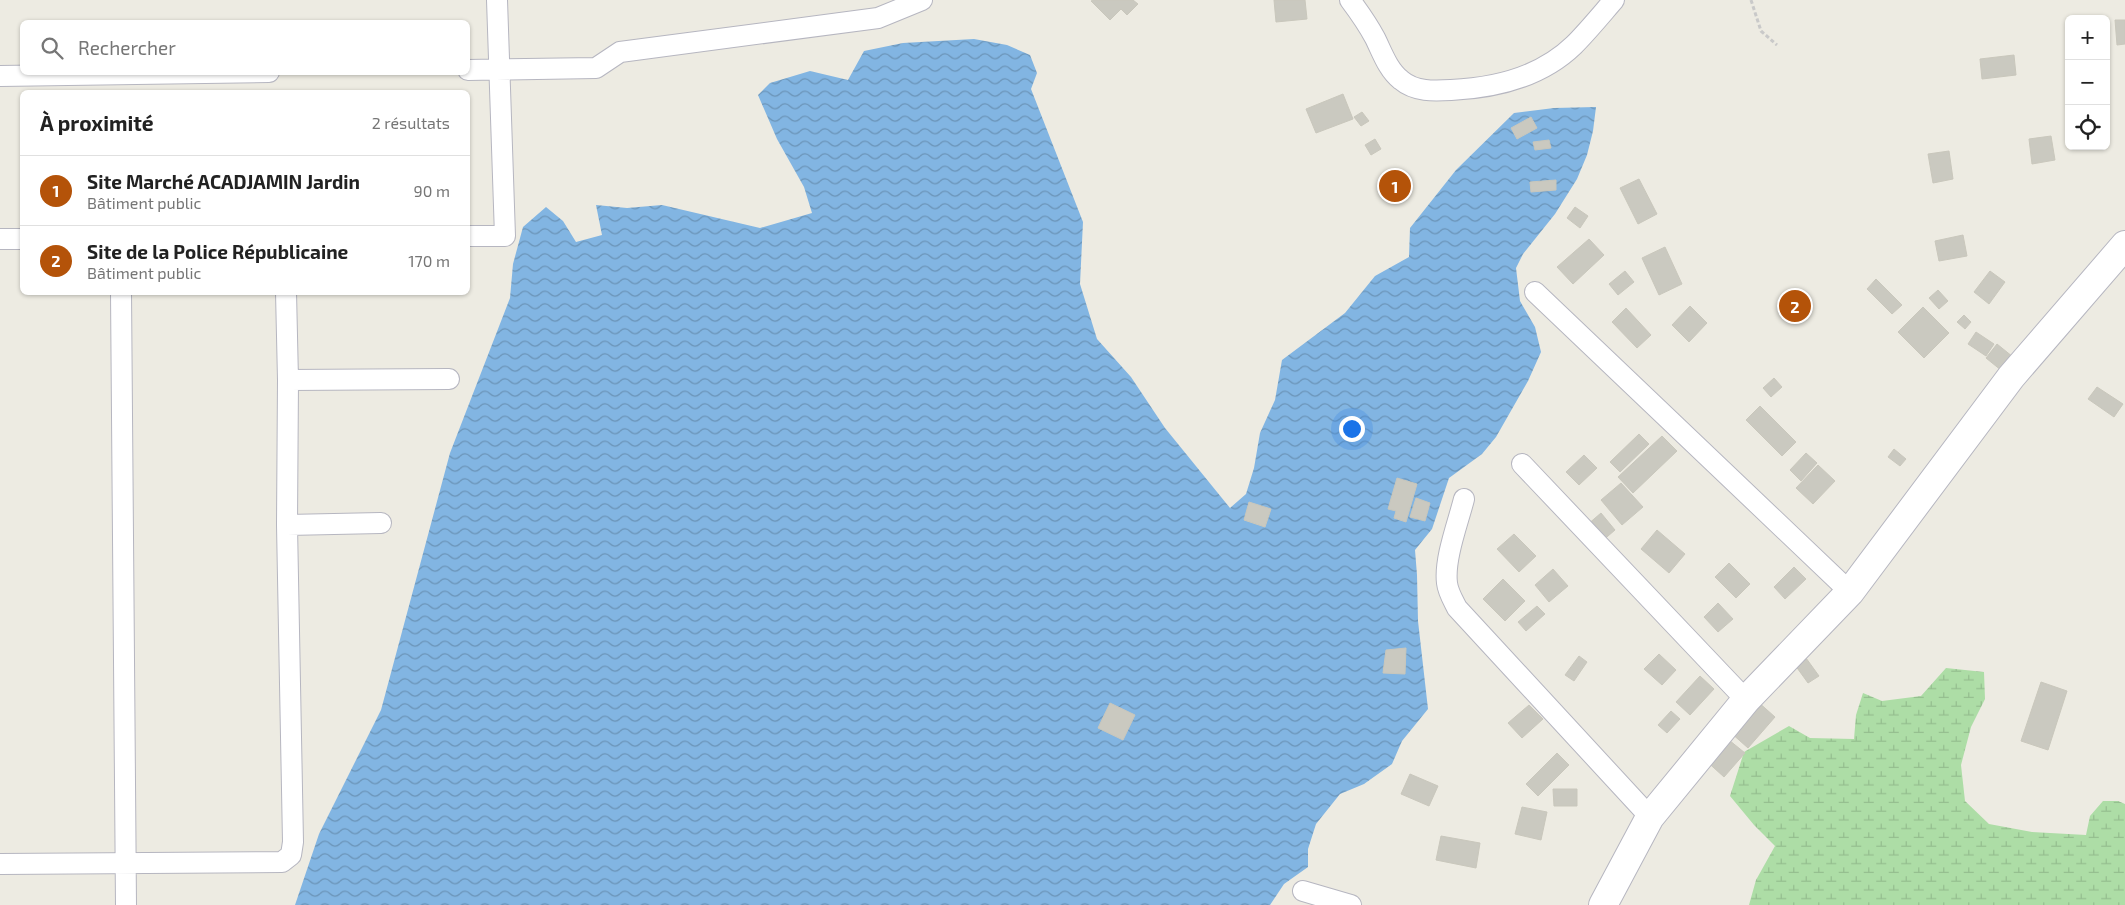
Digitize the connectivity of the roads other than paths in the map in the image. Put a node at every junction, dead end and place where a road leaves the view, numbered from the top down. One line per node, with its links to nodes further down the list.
1 (497, 0): 6 (street)
2 (922, 0): 6 (street)
3 (1350, 0): 4 (street)
4 (1614, 0)
5 (470, 70): 6 (street)
6 (499, 70): 9 (street)
7 (67, 75): 8 (street)
8 (0, 76)
9 (470, 236)
10 (20, 238): 11 (street)
11 (0, 239)
12 (2125, 245): 22 (street)
13 (1535, 292): 22 (street)
14 (121, 295): 25 (street)
15 (286, 295): 17 (street)
16 (449, 379): 17 (street)
17 (288, 380): 21 (street)
18 (1522, 464): 23 (street)
19 (1464, 499): 24 (street)
20 (381, 523): 21 (street)
21 (287, 525): 25 (street)
22 (1850, 592): 23 (street)
23 (1746, 700): 24 (street)
24 (1650, 817): 30 (street)
25 (125, 863): 26 (street); 28 (street)
26 (0, 864)
27 (1303, 891): 29 (street)
28 (126, 905)
29 (1351, 905)
30 (1603, 905)

